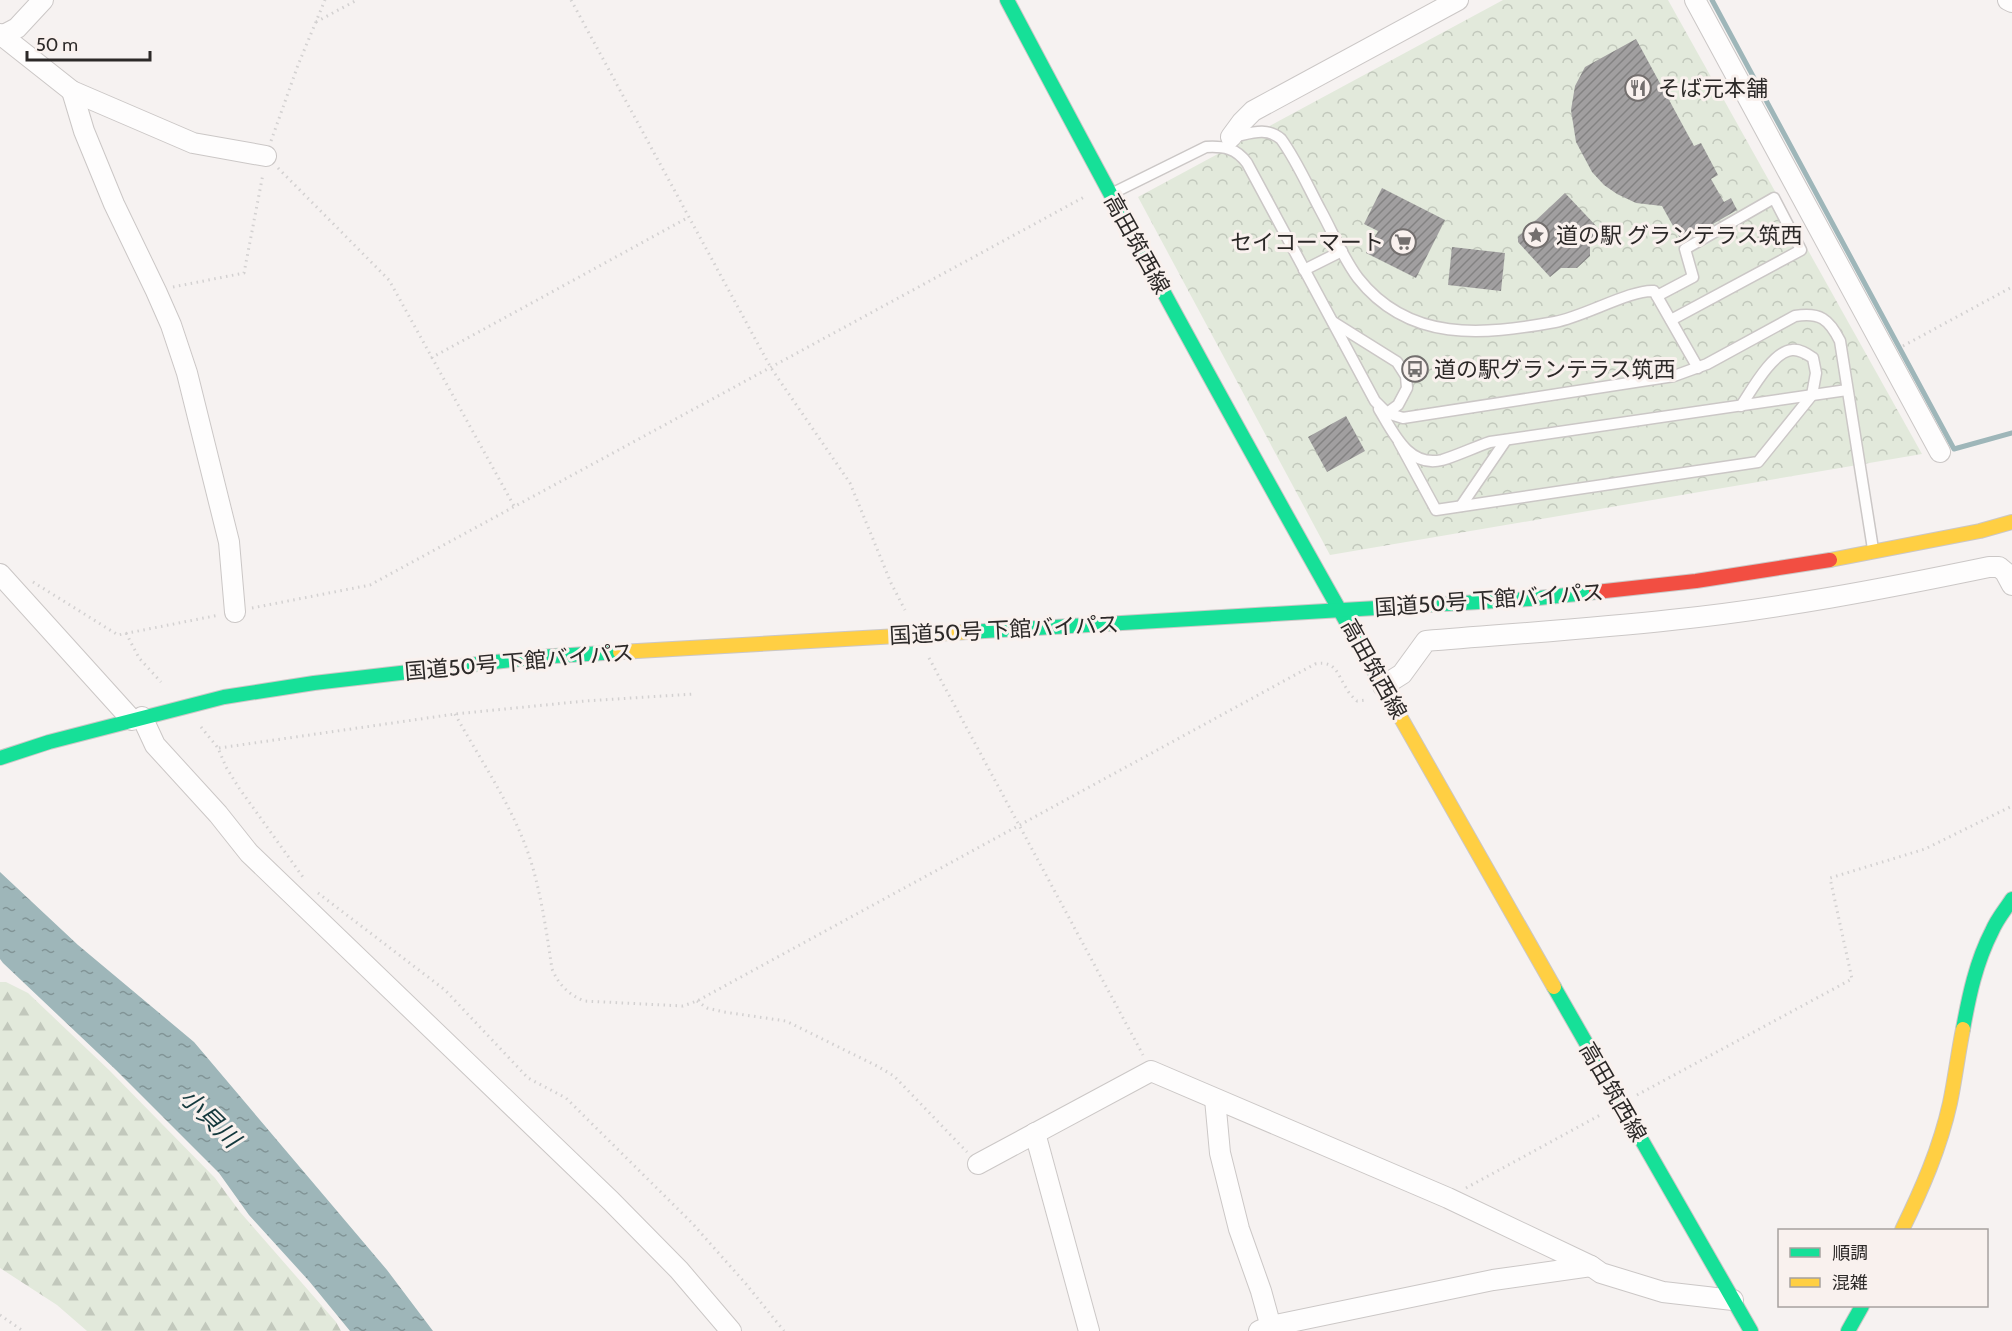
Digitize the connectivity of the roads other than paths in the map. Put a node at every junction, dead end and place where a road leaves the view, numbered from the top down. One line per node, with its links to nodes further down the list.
1 (43, 0): 7 (street)
2 (1007, 0): 12 (main road, 高田筑西線)
3 (1458, 0): 9 (street)
4 (1695, 0): 26 (street)
5 (2008, 0): 6 (street)
6 (2012, 2)
7 (1, 36): 8 (street)
8 (72, 91): 11 (street); 33 (street)
9 (1231, 137): 10 (lane); 13 (lane)
10 (1206, 147): 12 (lane); 14 (lane)
11 (266, 156)
12 (1107, 190): 32 (main road, 高田筑西線)
13 (1342, 251): 14 (lane); 15 (lane)
14 (1304, 270): 17 (lane)
15 (1657, 296): 16 (lane); 16 (lane)
16 (1671, 320): 18 (lane)
17 (1332, 321): 21 (lane); 23 (lane)
18 (1698, 368): 19 (lane); 23 (lane)
19 (1847, 390): 20 (lane); 29 (lane)
20 (1812, 395): 22 (lane); 22 (lane); 27 (lane)
21 (1375, 401): 23 (lane); 25 (lane)
22 (1741, 405): 24 (lane)
23 (1387, 413)
24 (1506, 440): 25 (lane); 27 (lane)
25 (1399, 442): 27 (lane)
26 (1940, 452)
27 (1461, 506)
28 (2012, 522): 29 (main road, 国道50号 下館バイパス)
29 (1874, 552): 32 (main road, 国道50号 下館バイパス)
30 (2, 565): 35 (street)
31 (2012, 585): 34 (street)
32 (1341, 611): 34 (main road, 高田筑西線); 35 (main road, 国道50号 下館バイパス)
33 (235, 612)
34 (1385, 690): 43 (main road, 高田筑西線)
35 (131, 720): 36 (main road, 国道50号 下館バイパス); 48 (street)
36 (0, 758)
37 (2012, 899): 41 (main road)
38 (1215, 1099): 39 (street); 42 (street); 46 (street)
39 (1035, 1133): 40 (street); 49 (street)
40 (978, 1164)
41 (1902, 1229)
42 (1591, 1266): 43 (street); 46 (street)
43 (1733, 1300): 47 (main road, 高田筑西線)
44 (1861, 1307): 45 (main road)
45 (1848, 1328)
46 (1267, 1329)
47 (1751, 1329)
48 (731, 1331)
49 (1089, 1331)

